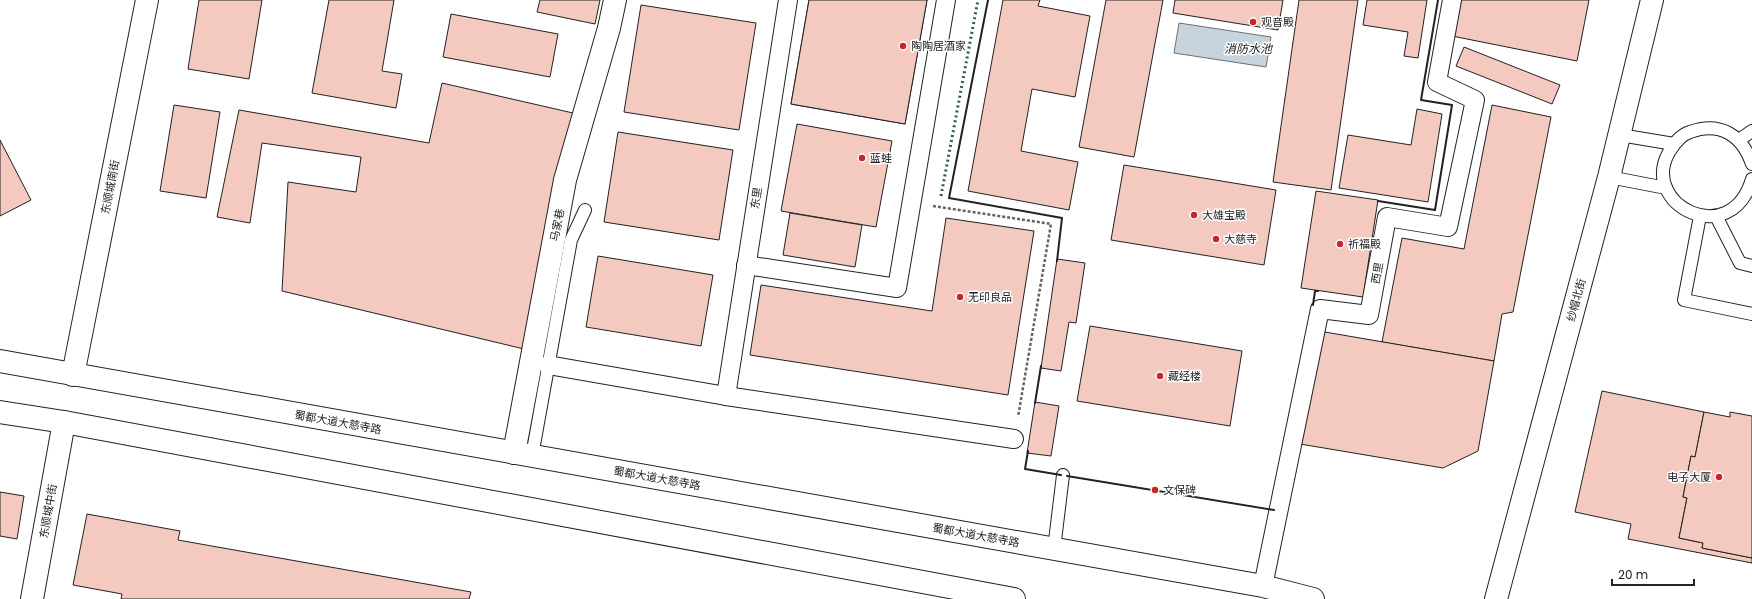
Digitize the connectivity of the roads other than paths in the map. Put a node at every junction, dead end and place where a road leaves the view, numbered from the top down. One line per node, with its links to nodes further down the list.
1 (146, 0): 23 (main road, 东顺城南街)
2 (615, 0): 28 (main road, 马家巷)
3 (788, 0): 18 (street, 东里)
4 (946, 0): 18 (street)
5 (1452, 0): 31 (street, 西里)
6 (1652, 0): 8 (main road, 纱帽北街)
7 (1752, 131): 9 (lane)
8 (1620, 135): 10 (lane); 12 (main road, 纱帽北街)
9 (1739, 140): 10 (lane); 11 (lane)
10 (1674, 144): 14 (lane)
11 (1752, 164)
12 (1609, 178): 14 (lane); 35 (main road, 纱帽北街)
13 (1752, 179): 17 (lane)
14 (1666, 188): 16 (lane)
15 (585, 210): 22 (lane)
16 (1700, 216): 17 (lane); 20 (lane)
17 (1716, 216): 19 (lane)
18 (746, 265): 24 (street, 东里)
19 (1752, 266)
20 (1752, 314)
21 (0, 361): 23 (main road, 蜀都大道大慈寺路)
22 (548, 365): 24 (street); 28 (lane)
23 (73, 375): 28 (main road, 蜀都大道大慈寺路)
24 (726, 396): 27 (street)
25 (0, 412): 26 (main road)
26 (64, 422): 32 (main road, 东顺城中街); 33 (main road)
27 (1014, 439)
28 (523, 454): 30 (main road, 蜀都大道大慈寺路)
29 (1063, 475): 30 (lane)
30 (1054, 549): 31 (main road, 蜀都大道大慈寺路)
31 (1263, 586): 34 (main road, 蜀都大道大慈寺路)
32 (32, 599)
33 (1014, 599)
34 (1313, 599)
35 (1496, 599)

